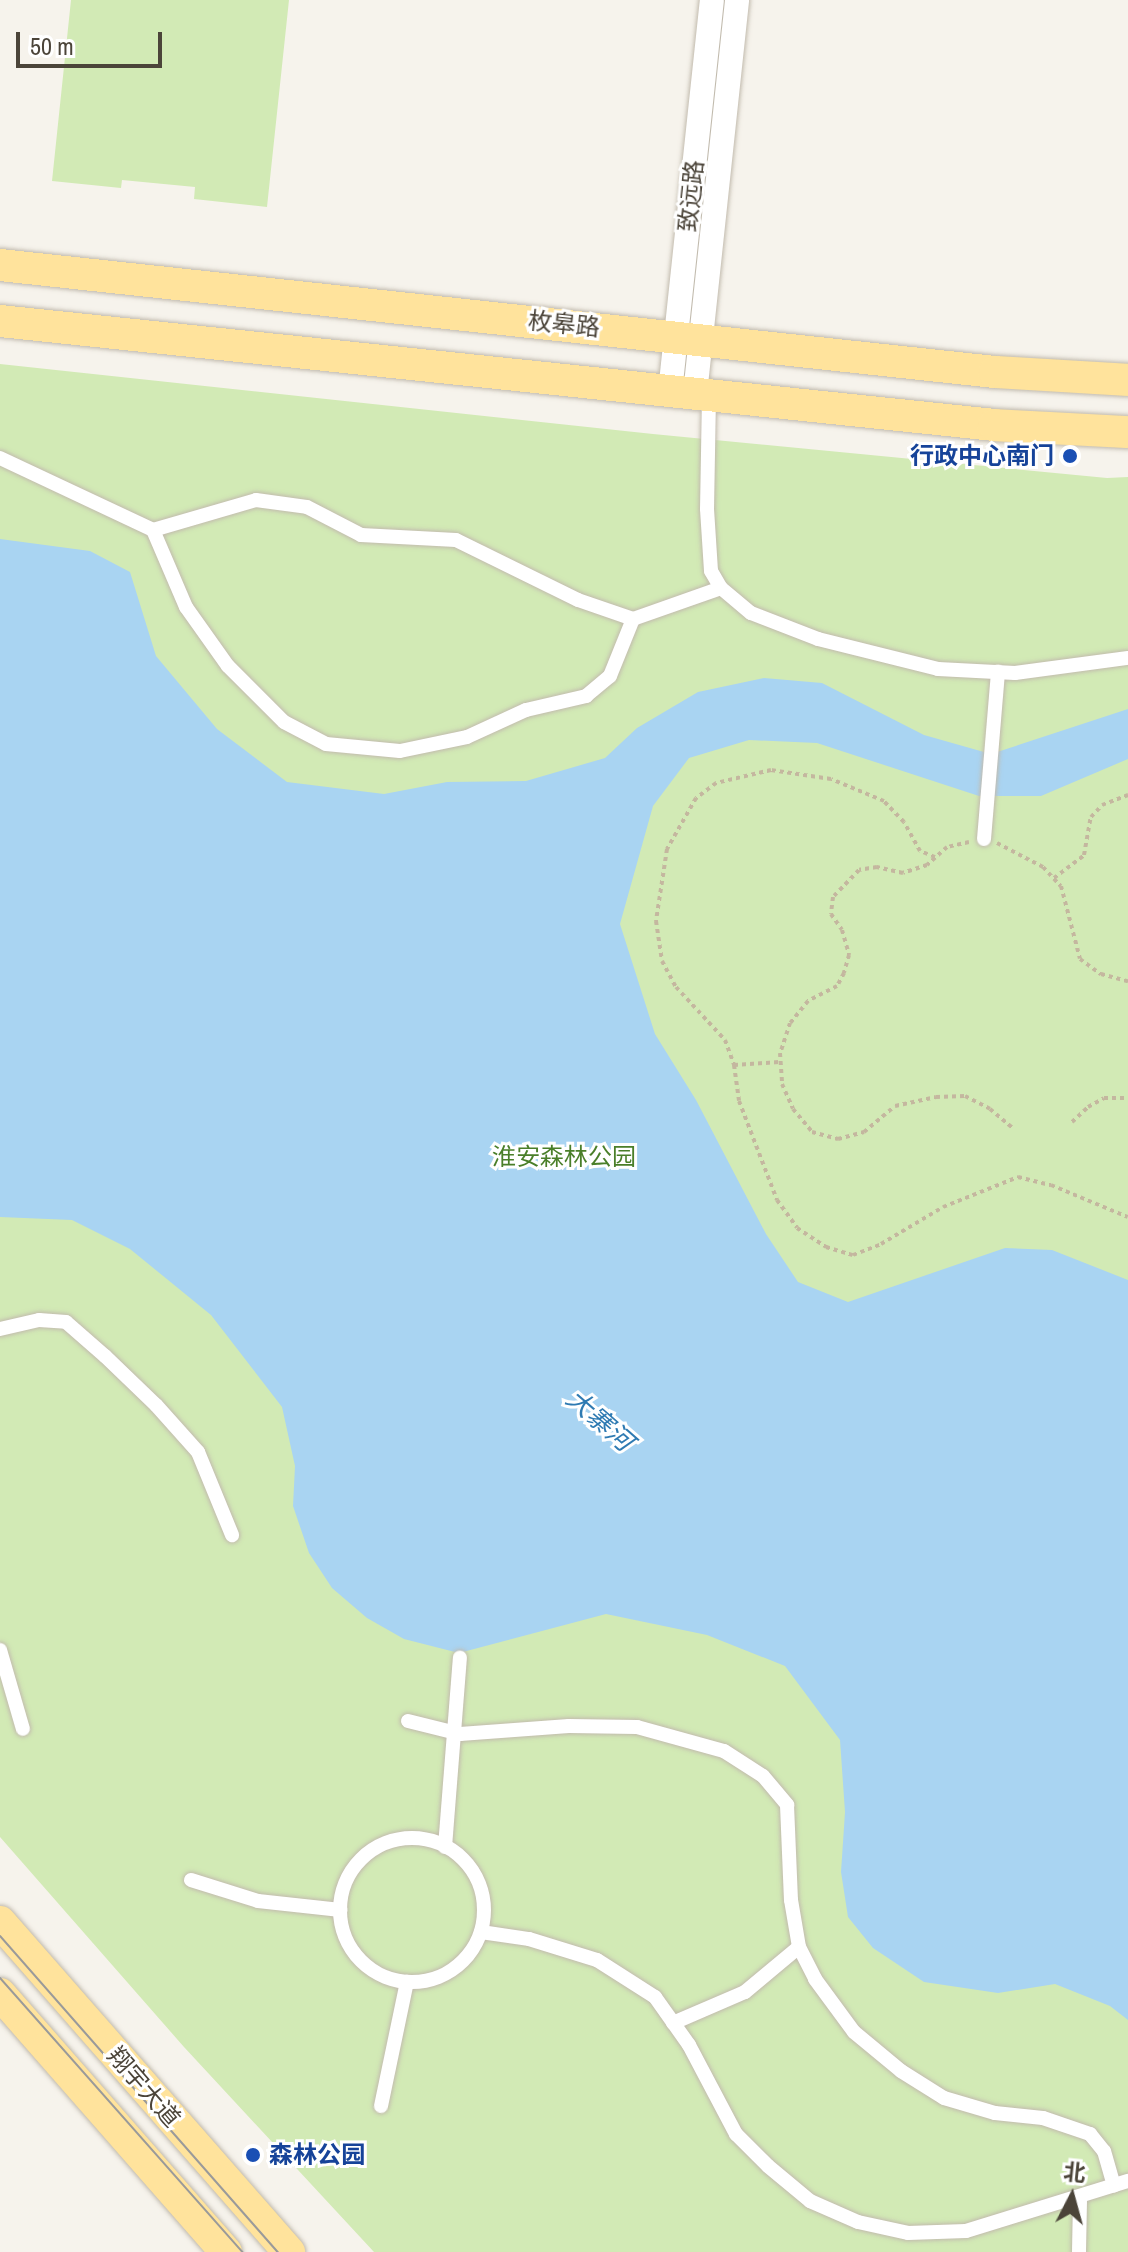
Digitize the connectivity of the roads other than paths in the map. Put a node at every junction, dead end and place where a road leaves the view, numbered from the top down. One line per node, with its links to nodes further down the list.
1 (712, 0): 5 (street, 致远路)
2 (737, 0): 5 (street)
3 (0, 265): 5 (main road, 枚皋路)
4 (0, 321): 7 (main road)
5 (689, 337): 6 (main road, 枚皋路); 7 (street, 致远路)
6 (1128, 380)
7 (691, 394): 8 (main road); 11 (street)
8 (1128, 432)
9 (0, 458): 10 (street)
10 (153, 530): 12 (street); 12 (street)
11 (721, 588): 12 (street); 14 (street)
12 (633, 619)
13 (1128, 658): 14 (street)
14 (998, 672): 15 (street)
15 (984, 839)
16 (0, 1329): 17 (street)
17 (232, 1535)
18 (0, 1650): 21 (street)
19 (460, 1658): 22 (street)
20 (408, 1721): 22 (street)
21 (23, 1729)
22 (455, 1733): 23 (street); 28 (street)
23 (445, 1847): 25 (street); 27 (street)
24 (191, 1880): 25 (street)
25 (341, 1910): 29 (street)
26 (0, 1922): 36 (main road, 翔宇大道)
27 (481, 1932): 29 (street); 31 (street)
28 (799, 1947): 31 (street); 33 (street)
29 (407, 1982): 32 (street)
30 (0, 1994): 35 (main road, 翔宇大道)
31 (673, 2023): 34 (street)
32 (381, 2106)
33 (1121, 2184): 34 (street)
34 (1080, 2198): 37 (street)
35 (226, 2252)
36 (289, 2252)
37 (1079, 2252)

